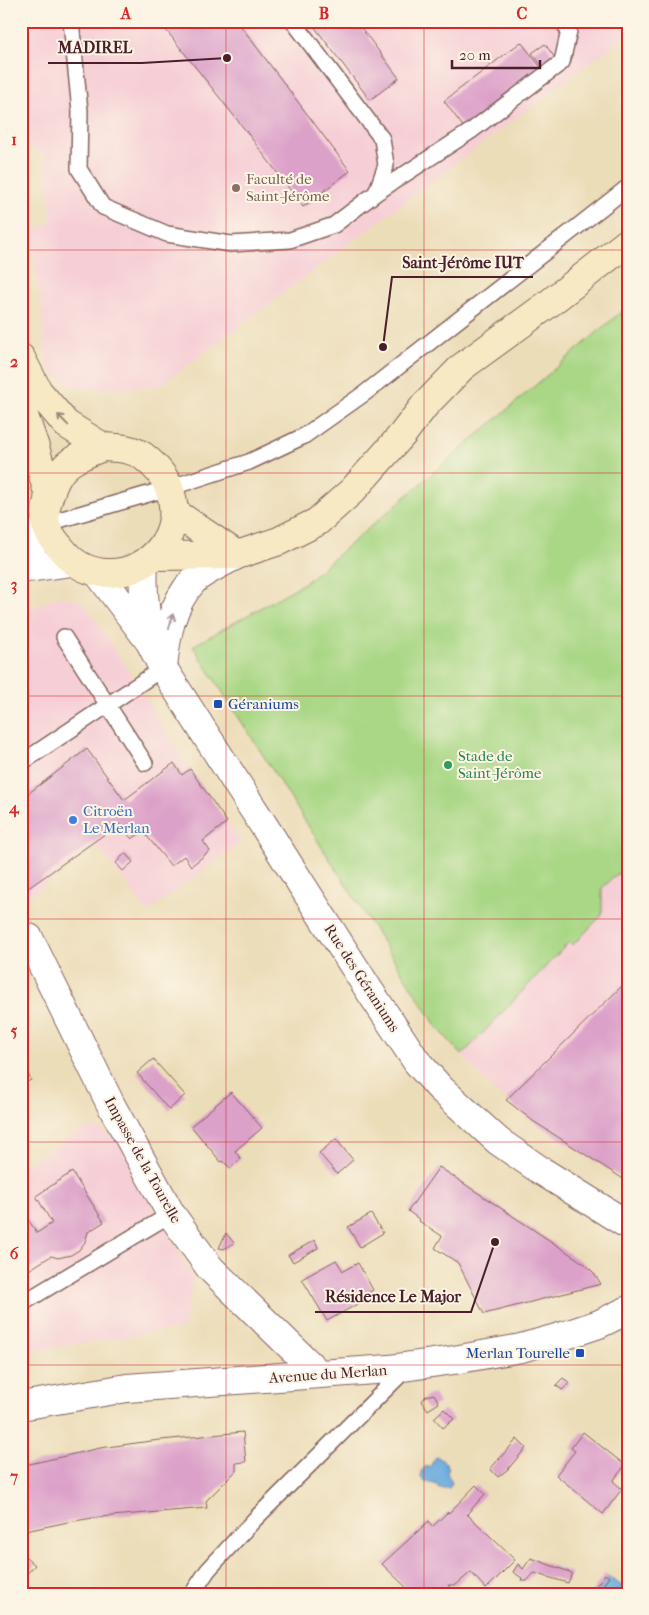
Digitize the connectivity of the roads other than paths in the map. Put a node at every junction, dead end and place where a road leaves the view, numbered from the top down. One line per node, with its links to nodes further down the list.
1 (71, 21): 5 (lane)
2 (293, 21): 5 (lane)
3 (562, 21): 5 (lane)
4 (628, 188): 12 (lane)
5 (376, 193)
6 (628, 242): 14 (street)
7 (21, 358): 10 (street, one-way to 7)
8 (21, 407): 9 (street)
9 (26, 436): 11 (street)
10 (103, 447): 11 (street); 12 (street)
11 (48, 493): 13 (street)
12 (172, 500): 13 (lane); 14 (street); 15 (street)
13 (34, 528): 16 (street); 17 (street)
14 (236, 554): 15 (street); 22 (street, one-way to 14)
15 (149, 560): 19 (street); 21 (street, Rue des Géraniums)
16 (21, 562)
17 (72, 562): 18 (street); 19 (street)
18 (21, 569)
19 (98, 573): 21 (street, Rue des Géraniums)
20 (64, 637): 23 (lane)
21 (150, 642): 22 (street, Rue des Géraniums)
22 (163, 668): 23 (lane); 28 (street, Rue des Géraniums)
23 (108, 704): 24 (lane); 25 (lane)
24 (21, 762)
25 (145, 763)
26 (25, 932): 27 (street, Impasse de la Tourelle)
27 (171, 1214): 29 (lane); 32 (street, Impasse de la Tourelle)
28 (628, 1225)
29 (21, 1304)
30 (628, 1310): 31 (street, Avenue du Merlan)
31 (409, 1367): 32 (street, Avenue du Merlan); 34 (lane)
32 (319, 1374): 33 (street, Avenue du Merlan)
33 (21, 1406)
34 (192, 1594)

